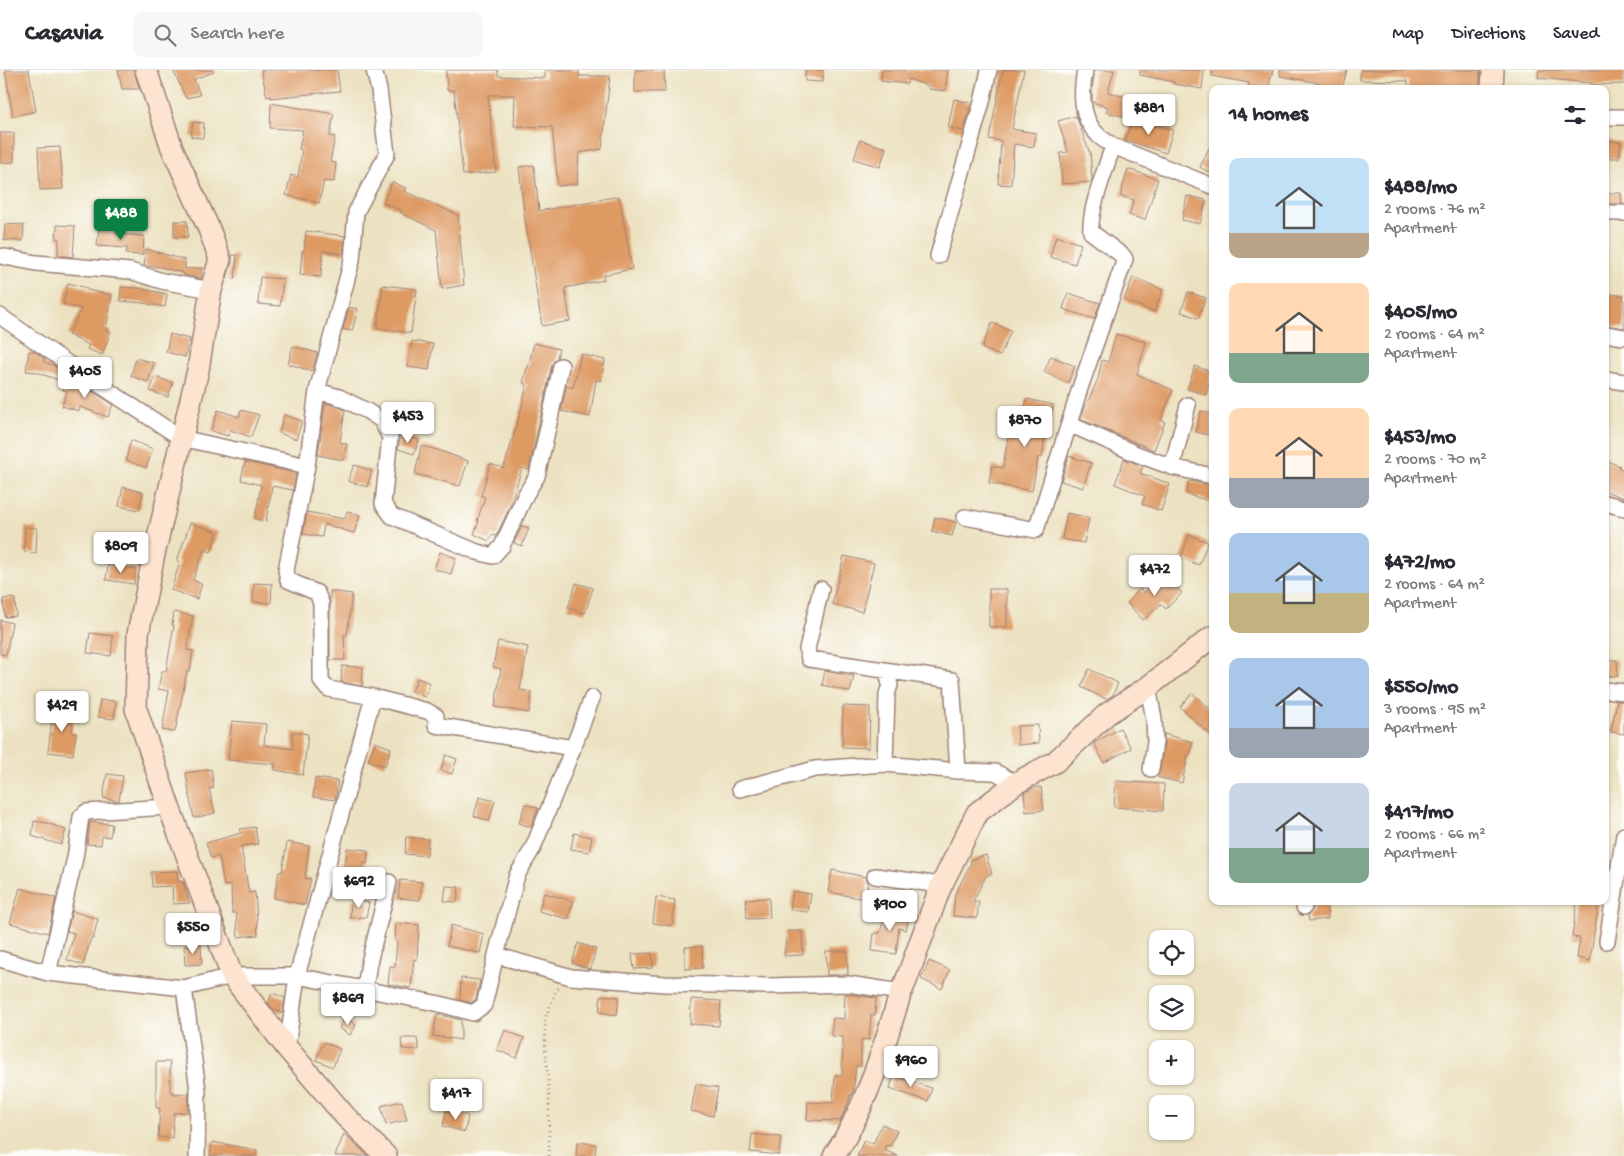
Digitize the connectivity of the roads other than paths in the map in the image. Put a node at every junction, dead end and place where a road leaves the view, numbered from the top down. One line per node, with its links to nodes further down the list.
1 (146, 70): 15 (street)
2 (374, 70): 22 (street)
3 (989, 70): 14 (street)
4 (1085, 70): 9 (street)
5 (1493, 70): 6 (street)
6 (1492, 85)
7 (1624, 117): 8 (street)
8 (1609, 118)
9 (1113, 146): 10 (street); 24 (street)
10 (1209, 185)
11 (1609, 213): 12 (street)
12 (1624, 213)
13 (0, 256): 15 (street)
14 (938, 256)
15 (211, 290): 25 (street)
16 (0, 316): 25 (street)
17 (1609, 334): 18 (street)
18 (1624, 336)
19 (561, 366): 22 (street)
20 (1609, 380): 21 (street)
21 (1624, 382)
22 (317, 391): 26 (street)
23 (1188, 405): 27 (street)
24 (1070, 424): 27 (street); 31 (street)
25 (181, 438): 26 (street); 46 (street)
26 (307, 466): 38 (street)
27 (1172, 467): 28 (street)
28 (1209, 475)
29 (1609, 504): 30 (street)
30 (1624, 508)
31 (965, 517)
32 (821, 589): 34 (street)
33 (1209, 639): 35 (street)
34 (887, 671): 41 (street); 43 (street)
35 (1148, 687): 42 (street); 44 (street)
36 (1609, 690): 37 (street)
37 (1624, 692)
38 (373, 697): 40 (street); 56 (street)
39 (592, 698): 40 (street)
40 (573, 748): 52 (street)
41 (885, 764): 43 (street); 45 (street)
42 (1151, 769)
43 (958, 771): 44 (street)
44 (1016, 783): 50 (street)
45 (740, 790)
46 (168, 807): 54 (street); 55 (street)
47 (1624, 835): 51 (street)
48 (875, 876): 50 (street)
49 (390, 882): 58 (street)
50 (941, 885): 59 (street)
51 (1607, 941)
52 (496, 955): 58 (street); 59 (street)
53 (0, 959): 54 (street)
54 (48, 973): 57 (street)
55 (232, 976): 56 (street); 57 (street); 60 (street)
56 (297, 976): 58 (street); 60 (street)
57 (184, 988): 61 (street)
58 (365, 989)
59 (901, 992): 63 (street)
60 (287, 1048): 62 (street)
61 (197, 1156)
62 (386, 1156)
63 (834, 1156)

